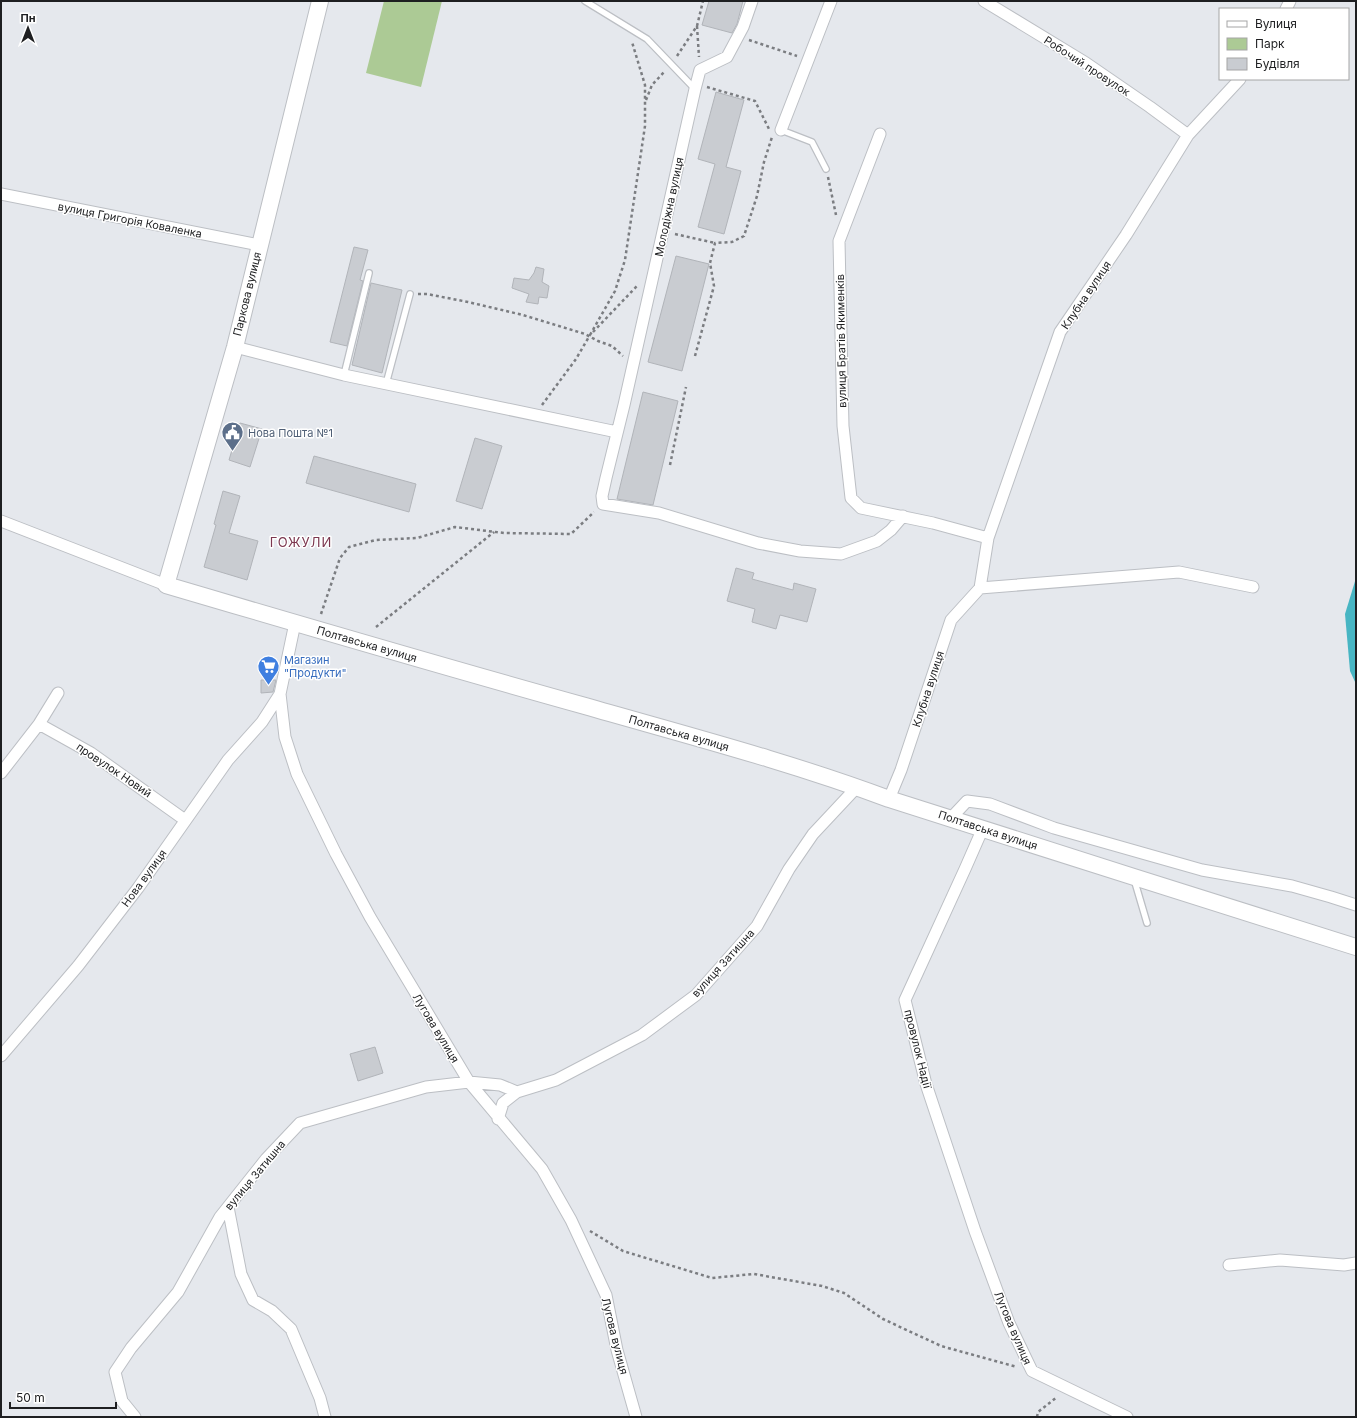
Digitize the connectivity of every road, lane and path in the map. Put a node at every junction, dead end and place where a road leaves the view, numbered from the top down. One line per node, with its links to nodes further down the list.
1 (320, 1): 24 (street, Паркова вулиця)
2 (585, 1): 8 (lane)
3 (703, 1): 7 (path)
4 (752, 1): 9 (street)
5 (831, 1): 10 (street)
6 (984, 1): 18 (street, Робочий провулок)
7 (697, 26): 11 (path); 12 (path)
8 (628, 27): 11 (lane); 15 (path)
9 (738, 37): 10 (path); 12 (street)
10 (809, 59): 16 (street)
11 (671, 64): 14 (lane); 15 (path)
12 (700, 70): 14 (street, Молодіжна вулиця)
13 (1239, 80): 18 (street, Клубна вулиця)
14 (695, 86): 16 (path); 21 (street, Молодіжна вулиця)
15 (645, 102): 28 (path)
16 (777, 134): 19 (lane); 23 (path)
17 (880, 134): 22 (street, вулиця Братів Якименків)
18 (1188, 135): 42 (street, Клубна вулиця)
19 (826, 169): 22 (path)
20 (1, 194): 24 (street, вулиця Григорія Коваленка)
21 (664, 232): 23 (path); 31 (street, Молодіжна вулиця)
22 (839, 241): 39 (street, вулиця Братів Якименків)
23 (715, 243): 30 (path)
24 (259, 245): 29 (street, Паркова вулиця)
25 (369, 273): 32 (lane)
26 (639, 285): 28 (path)
27 (410, 294): 28 (path); 33 (lane)
28 (590, 335): 31 (path); 35 (path)
29 (235, 347): 32 (street); 43 (street, Паркова вулиця)
30 (695, 356)
31 (633, 366): 36 (street, Молодіжна вулиця)
32 (344, 375): 33 (street)
33 (386, 384): 35 (street)
34 (686, 387): 37 (path)
35 (535, 415): 36 (street)
36 (617, 432): 38 (street, Молодіжна вулиця)
37 (670, 465)
38 (603, 504): 39 (street); 41 (path)
39 (903, 516): 42 (street, вулиця Братів Якименків)
40 (1, 521): 43 (street, Полтавська вулиця)
41 (494, 532): 46 (path); 48 (path)
42 (988, 538): 45 (street, Клубна вулиця)
43 (166, 585): 47 (street, Полтавська вулиця)
44 (1253, 587): 45 (street)
45 (980, 588): 54 (street, Клубна вулиця)
46 (321, 614)
47 (295, 623): 50 (street, Лугова вулиця); 53 (street, Полтавська вулиця)
48 (376, 627)
49 (58, 693): 51 (street)
50 (280, 694): 56 (street, Нова вулиця); 63 (street, Лугова вулиця)
51 (39, 724): 52 (street); 56 (street, провулок Новий)
52 (1, 773)
53 (857, 786): 54 (street, Полтавська вулиця); 64 (street, вулиця Затишна)
54 (889, 798): 55 (street, Полтавська вулиця)
55 (951, 818): 57 (street, Полтавська вулиця); 59 (street)
56 (186, 820): 62 (street, Нова вулиця)
57 (983, 828): 58 (street, Полтавська вулиця); 68 (street, провулок Надії)
58 (1134, 877): 60 (lane); 61 (street, Полтавська вулиця)
59 (1356, 905)
60 (1147, 923)
61 (1356, 947)
62 (1, 1056)
63 (469, 1082): 64 (street, вулиця Затишна); 65 (street, Лугова вулиця); 66 (street, вулиця Затишна)
64 (517, 1092): 65 (street, вулиця Затишна)
65 (498, 1118): 67 (street, Лугова вулиця)
66 (228, 1207): 73 (street, вулиця Затишна); 74 (street)
67 (571, 1220): 71 (path); 75 (street, Лугова вулиця)
68 (975, 1231): 71 (street, Лугова вулиця)
69 (1356, 1263): 70 (street)
70 (1229, 1265)
71 (1032, 1372): 72 (street, Лугова вулиця)
72 (1075, 1392): 76 (path); 77 (street, Лугова вулиця)
73 (135, 1417)
74 (325, 1417)
75 (636, 1417)
76 (1037, 1417)
77 (1127, 1417)

